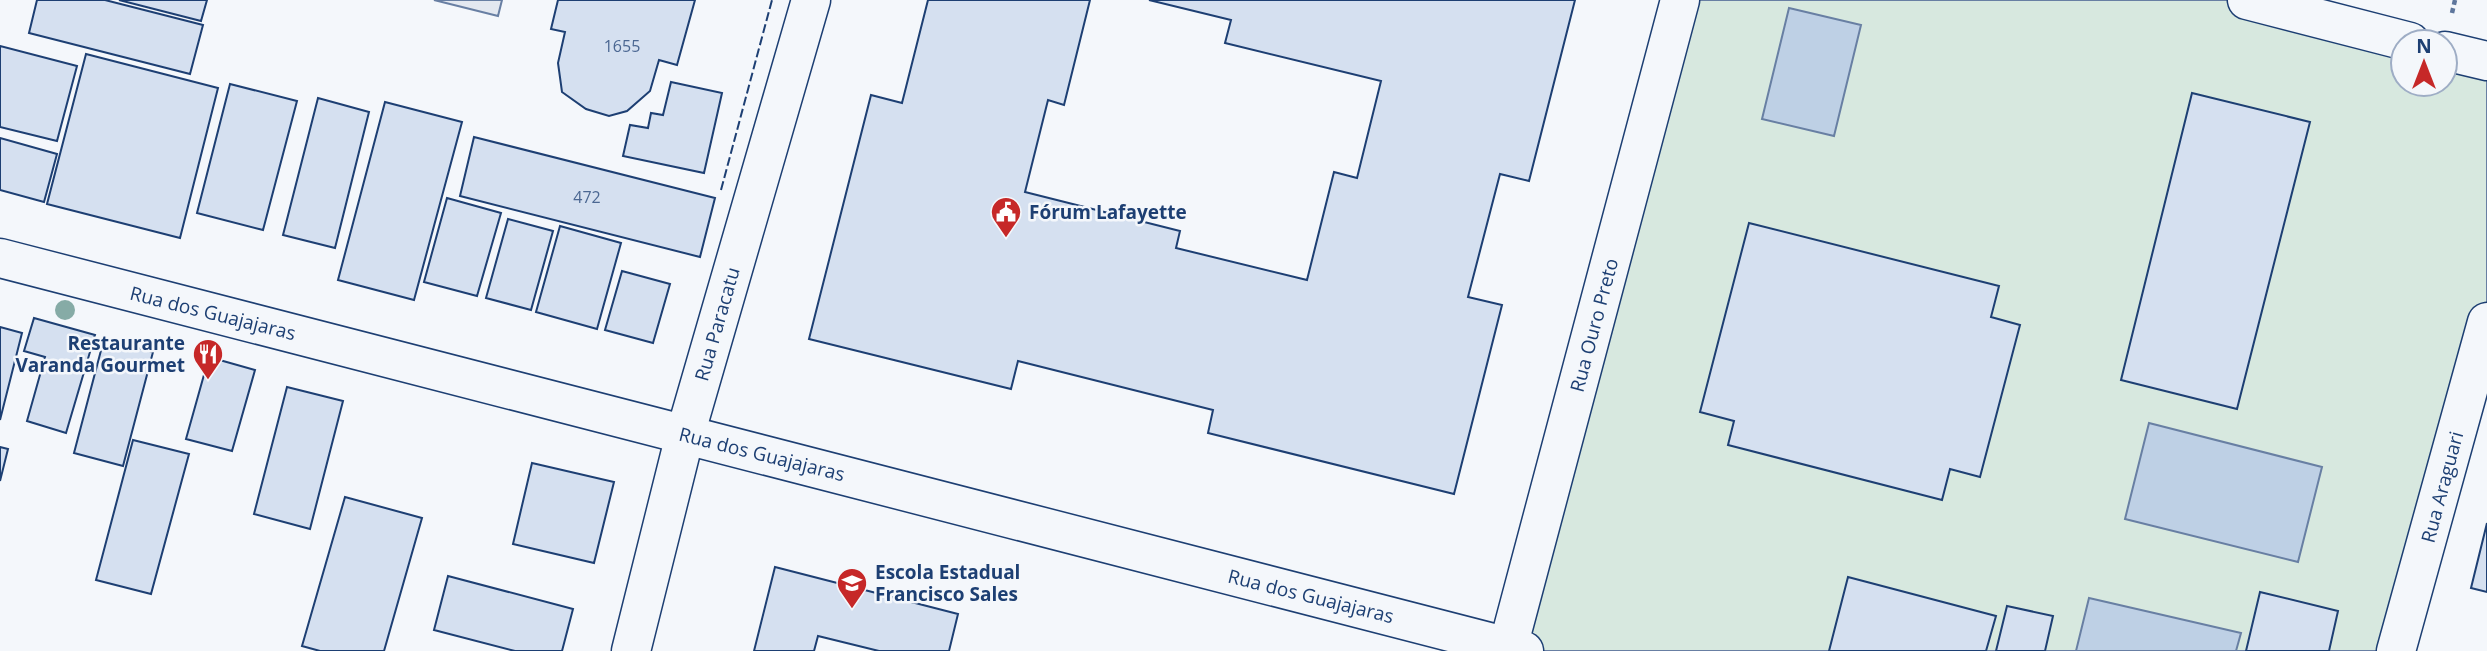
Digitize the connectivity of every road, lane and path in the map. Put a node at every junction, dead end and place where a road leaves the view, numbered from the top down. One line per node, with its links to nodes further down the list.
1 (811, 0): 9 (street, Rua Paracatu)
2 (1680, 0): 10 (street, Rua Ouro Preto)
3 (2246, 0): 4 (street)
4 (2389, 37)
5 (2459, 54): 6 (street)
6 (2487, 61)
7 (0, 258): 9 (street, Rua dos Guajajaras)
8 (2487, 322): 12 (street, Rua Araguari)
9 (685, 435): 10 (street, Rua dos Guajajaras); 11 (street, Rua Paracatu)
10 (1513, 650)
11 (631, 651)
12 (2396, 651)

